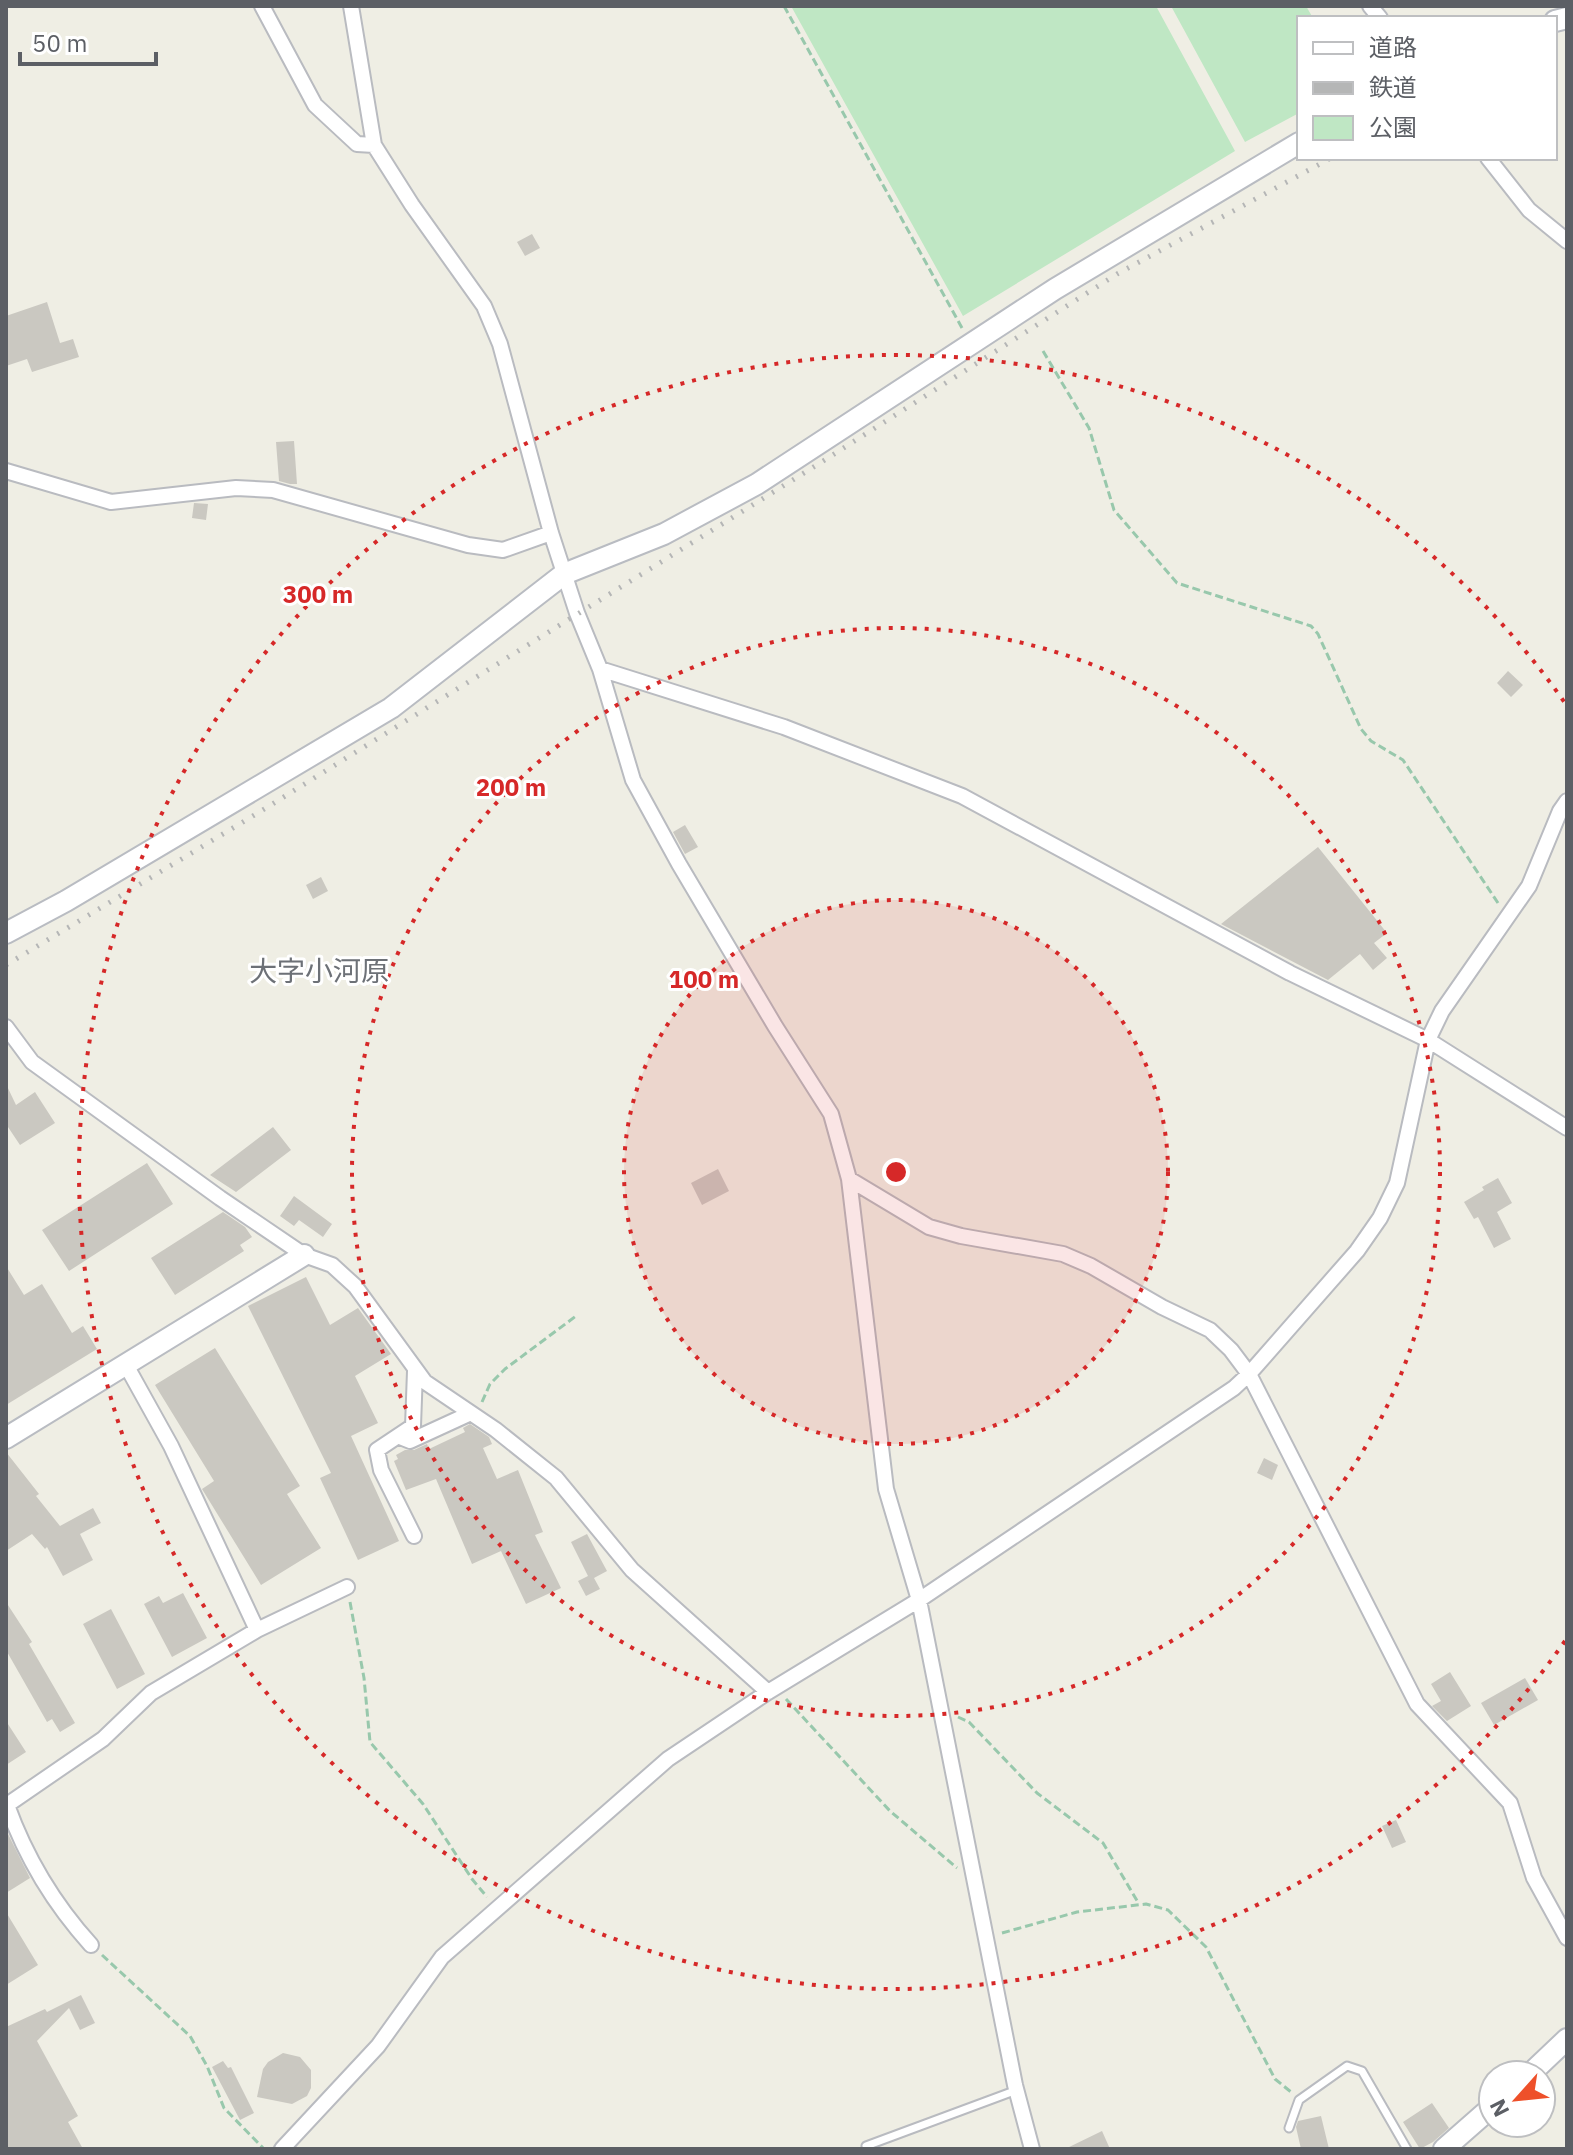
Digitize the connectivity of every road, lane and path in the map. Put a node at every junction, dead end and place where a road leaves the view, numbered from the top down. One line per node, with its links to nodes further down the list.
1 (262, 6): 5 (street)
2 (351, 6): 5 (street)
3 (784, 6): 8 (path)
4 (1297, 144): 8 (street)
5 (374, 145): 11 (street)
6 (1490, 160): 7 (street)
7 (1567, 241)
8 (970, 344): 12 (street)
9 (1043, 351): 15 (path)
10 (6, 471): 11 (street)
11 (551, 533): 12 (street)
12 (564, 574): 13 (street); 16 (street)
13 (600, 669): 18 (street); 20 (street)
14 (1567, 801): 15 (street)
15 (1508, 917): 18 (street)
16 (6, 933)
17 (6, 1027): 21 (street)
18 (1428, 1040): 19 (street); 25 (street)
19 (1567, 1128)
20 (849, 1179): 25 (street); 31 (street)
21 (304, 1255): 23 (street); 24 (street)
22 (576, 1316): 26 (path)
23 (126, 1365): 28 (street); 32 (street)
24 (415, 1371): 26 (street); 27 (street)
25 (1249, 1374): 31 (street); 39 (street)
26 (473, 1415): 27 (street); 33 (street)
27 (400, 1437): 29 (street)
28 (6, 1438)
29 (414, 1536)
30 (347, 1587): 32 (street); 37 (path)
31 (919, 1600): 33 (street); 34 (street)
32 (257, 1630): 40 (street)
33 (770, 1691): 35 (path); 37 (street)
34 (940, 1708): 35 (street); 36 (path)
35 (974, 1877): 38 (street)
36 (1139, 1904): 38 (path); 44 (path)
37 (497, 1909): 48 (street)
38 (986, 1938): 43 (street)
39 (1567, 1938)
40 (91, 1945): 47 (path)
41 (1567, 2039): 42 (street)
42 (1546, 2059)
43 (1017, 2090): 49 (lane); 50 (street)
44 (1299, 2100): 46 (lane); 51 (lane)
45 (1477, 2120): 52 (street)
46 (1289, 2128)
47 (264, 2149)
48 (282, 2149)
49 (867, 2149)
50 (1032, 2149)
51 (1407, 2149)
52 (1444, 2149)

